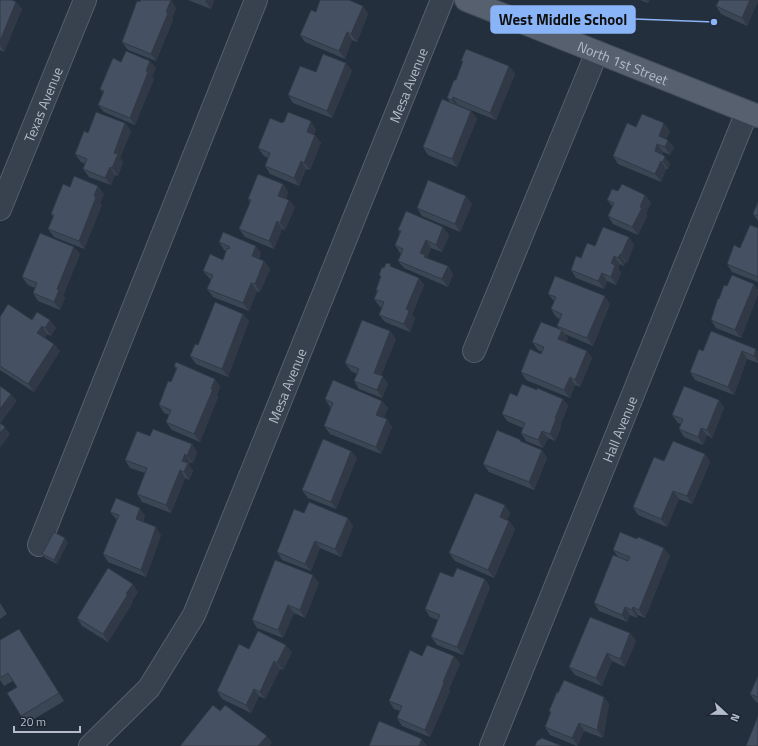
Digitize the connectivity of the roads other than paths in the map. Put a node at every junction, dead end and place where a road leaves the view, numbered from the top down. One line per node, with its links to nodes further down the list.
1 (85, 0): 7 (street, Texas Avenue)
2 (256, 0): 9 (street)
3 (442, 0): 10 (street, Mesa Avenue)
4 (466, 0): 5 (main road, North 1st Street)
5 (597, 52): 6 (main road, North 1st Street); 8 (street)
6 (752, 114): 11 (street, Hall Avenue)
7 (0, 209)
8 (474, 351)
9 (39, 545)
10 (90, 746)
11 (491, 746)

